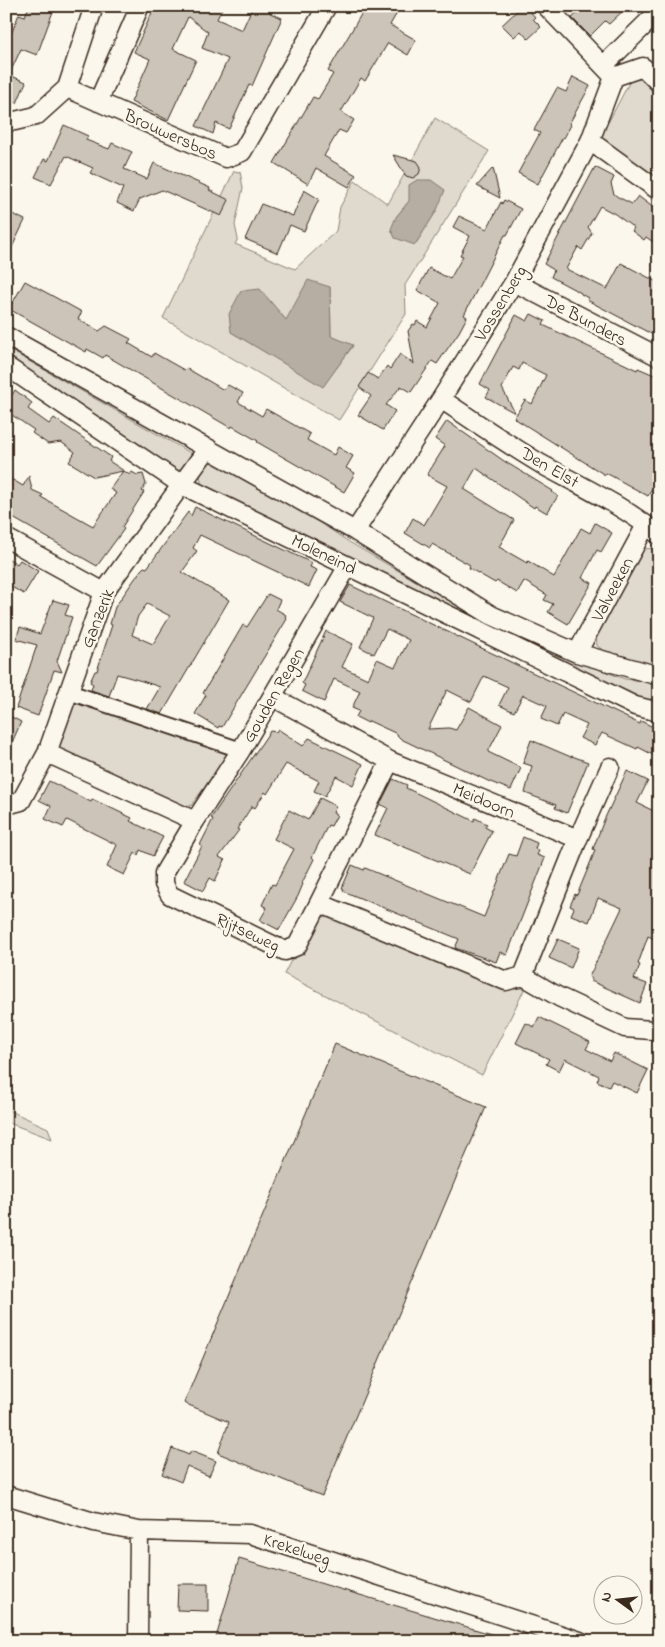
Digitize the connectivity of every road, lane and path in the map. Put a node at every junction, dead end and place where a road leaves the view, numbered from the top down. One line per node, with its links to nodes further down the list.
1 (94, 6): 8 (street)
2 (140, 6): 9 (street)
3 (327, 6): 9 (street, Brouwersbos)
4 (546, 6): 6 (street)
5 (659, 11): 6 (street, Vossenberg)
6 (609, 71): 7 (street); 11 (street, Vossenberg)
7 (659, 83)
8 (68, 88): 9 (street, Brouwersbos); 10 (street)
9 (98, 102)
10 (6, 120)
11 (590, 141): 12 (street); 13 (street, Vossenberg)
12 (659, 191)
13 (514, 282): 15 (street, De Bunders); 17 (street, Vossenberg)
14 (6, 336): 18 (street, Moleneind)
15 (659, 357)
16 (6, 366): 19 (street, Moleneind)
17 (441, 399): 20 (street, Den Elst); 21 (street, Vossenberg)
18 (208, 448): 19 (street, Ganzerik); 21 (street, Moleneind)
19 (182, 485): 23 (street, Moleneind); 24 (street, Ganzerik)
20 (652, 530): 25 (street, Valveeken)
21 (355, 531): 25 (street, Moleneind)
22 (6, 538): 24 (street)
23 (348, 566): 28 (street, Gouden Regen); 29 (street, Moleneind)
24 (104, 592): 27 (street, Ganzerik)
25 (577, 653): 26 (street, Moleneind)
26 (659, 676)
27 (69, 692): 30 (street); 31 (street, Ganzerik)
28 (272, 697): 30 (street, Gouden Regen); 32 (street, Meidoorn)
29 (659, 712)
30 (241, 750): 35 (street, Gouden Regen)
31 (47, 753): 34 (street); 35 (street)
32 (390, 761): 36 (street, Meidoorn); 37 (street)
33 (610, 767): 36 (street)
34 (6, 805)
35 (195, 821): 37 (street, Rijtseweg)
36 (578, 839): 38 (street)
37 (319, 903): 38 (street)
38 (523, 976): 39 (street)
39 (657, 1030)
40 (6, 1495): 41 (street, Krekelweg)
41 (139, 1531): 42 (street); 43 (street, Krekelweg)
42 (138, 1641)
43 (580, 1641)

